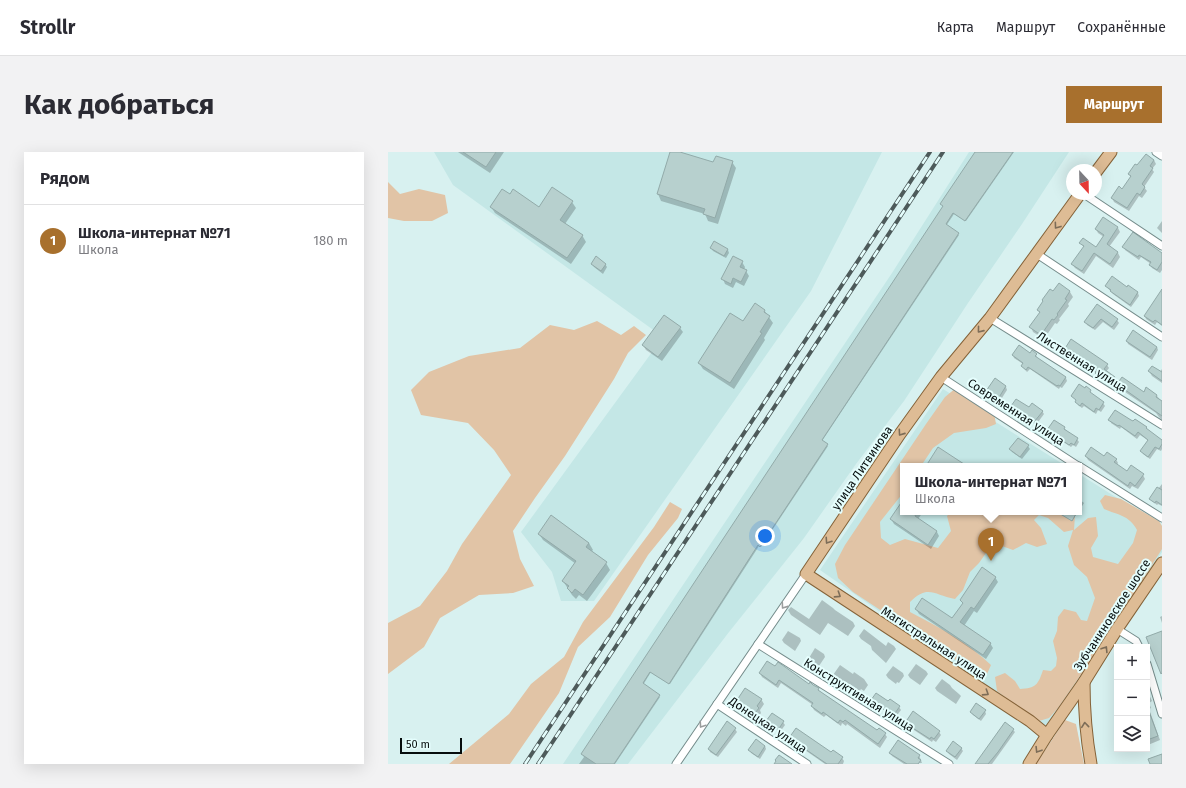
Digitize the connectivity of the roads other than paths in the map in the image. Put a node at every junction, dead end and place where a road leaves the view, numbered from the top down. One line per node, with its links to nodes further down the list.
1 (1111, 152): 4 (main road)
2 (1156, 152): 3 (street)
3 (1162, 156)
4 (1102, 164)
5 (1076, 200): 8 (main road, улица Литвинова, one-way to 8)
6 (1093, 200): 7 (street)
7 (1162, 246)
8 (1037, 254): 9 (main road, улица Литвинова); 10 (street)
9 (990, 318): 11 (main road, улица Литвинова, one-way to 11); 12 (street, Лиственная улица)
10 (1162, 337)
11 (942, 377): 13 (street, Современная улица); 17 (main road, улица Литвинова, one-way to 17)
12 (1162, 425)
13 (1074, 463)
14 (1082, 468): 15 (street, Современная улица)
15 (1162, 518)
16 (1162, 563): 18 (main road, Зубчаниновское шоссе)
17 (806, 574): 19 (street, улица Литвинова, one-way to 19); 25 (main road, Магистральная улица, one-way to 25)
18 (1117, 629): 20 (street); 22 (main road, Зубчаниновское шоссе, one-way to 18)
19 (758, 644): 23 (street, улица Литвинова); 28 (street, Конструктивная улица)
20 (1138, 644)
21 (1150, 674): 24 (street)
22 (1084, 682): 25 (main road, Зубчаниновское шоссе); 30 (main road, Зубчаниновское шоссе, one-way to 22)
23 (717, 704): 26 (street, улица Литвинова, one-way to 26); 27 (street, Донецкая улица)
24 (1162, 714)
25 (1047, 735): 29 (main road, Зубчаниновское шоссе, one-way to 29)
26 (676, 764)
27 (807, 764)
28 (949, 764)
29 (1029, 764)
30 (1091, 764)

